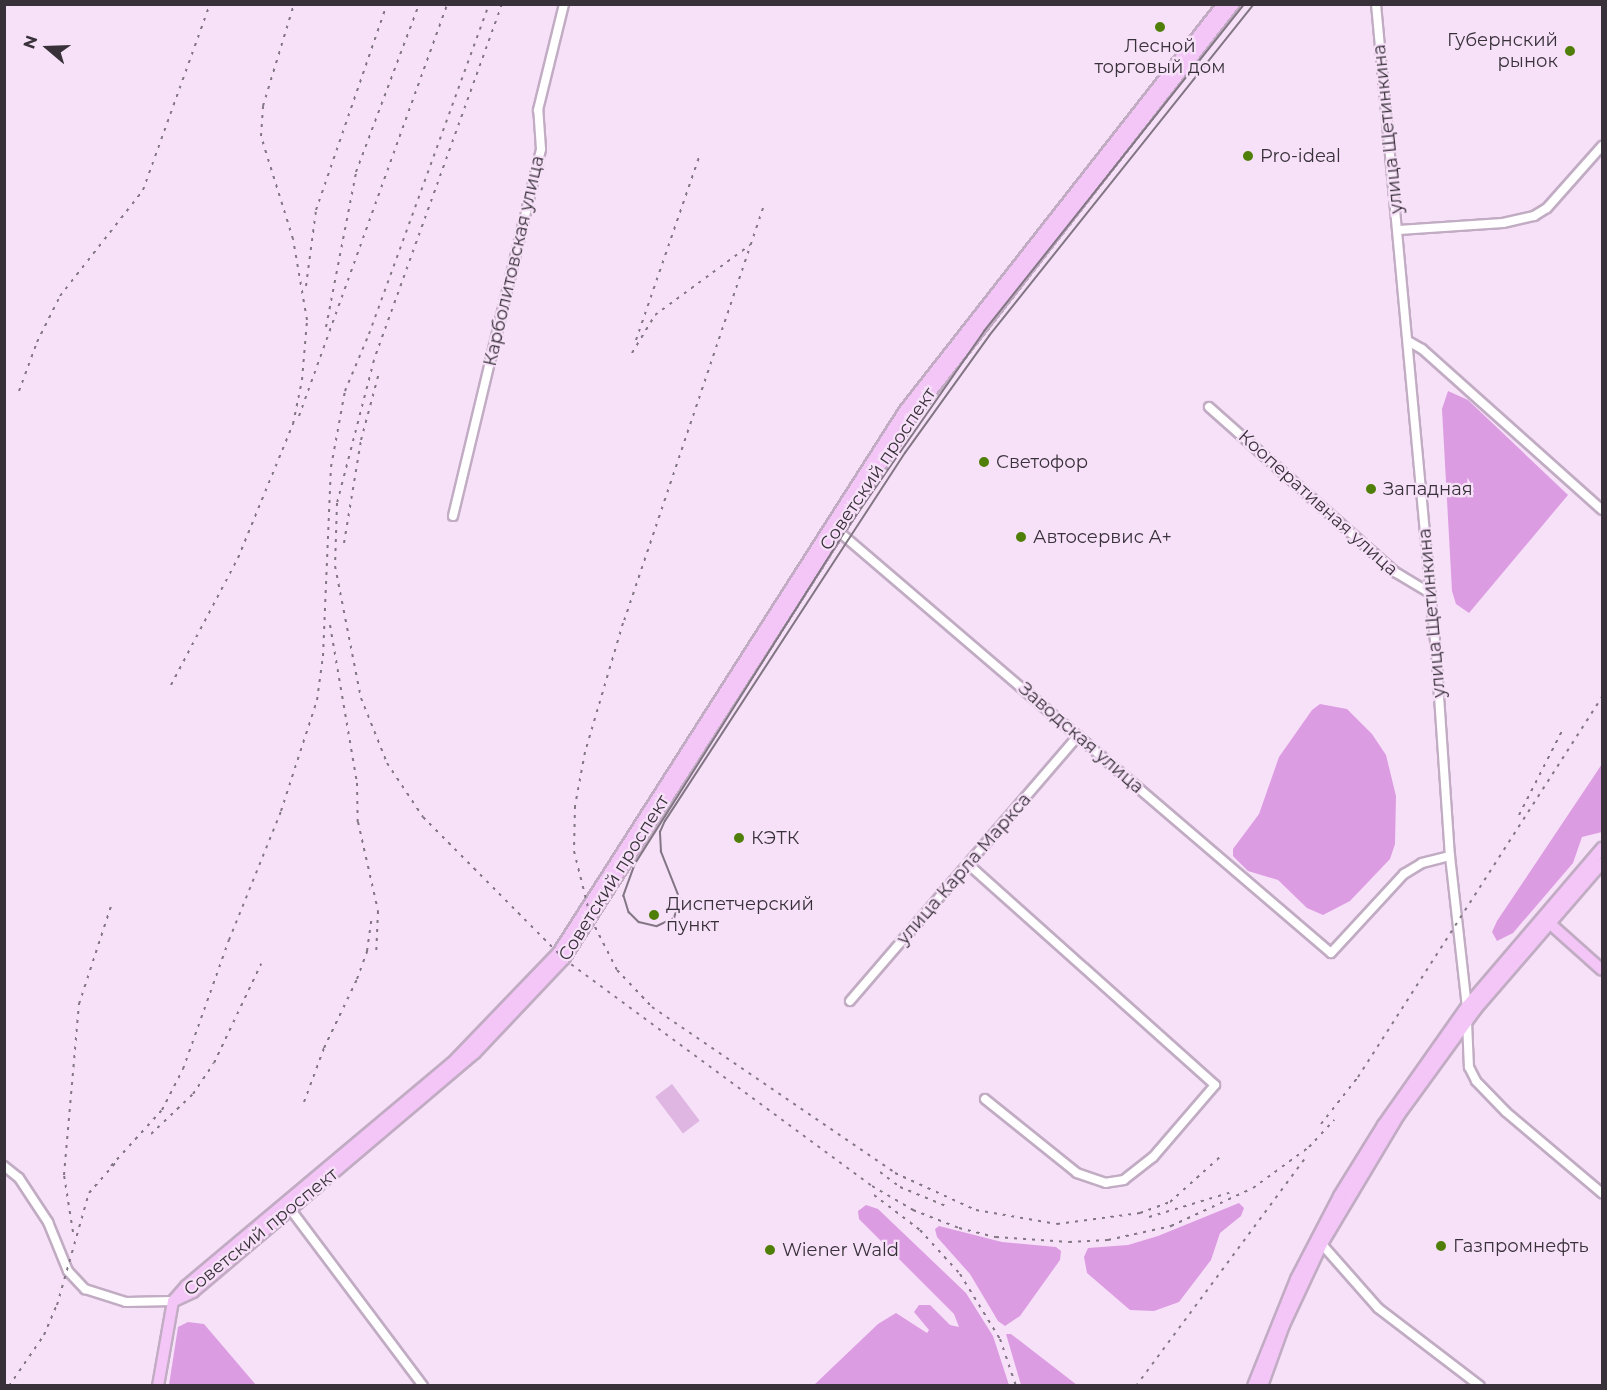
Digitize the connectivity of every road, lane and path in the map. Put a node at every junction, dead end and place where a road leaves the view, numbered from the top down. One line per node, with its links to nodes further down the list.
1 (564, 4): 11 (street, Карболитовская улица)
2 (1223, 4): 12 (main road, Советский проспект)
3 (1234, 4): 12 (main road, Советский проспект)
4 (1376, 4): 7 (street, улица Щетинкина)
5 (1602, 146): 6 (street)
6 (1599, 157): 7 (street)
7 (1399, 230): 8 (street, улица Щетинкина)
8 (1408, 341): 10 (street); 13 (street, улица Щетинкина)
9 (1209, 407): 13 (street, Кооперативная улица)
10 (1602, 510)
11 (453, 516)
12 (833, 527): 14 (street, Заводская улица); 27 (main road, Советский проспект)
13 (1430, 593): 16 (street, улица Щетинкина)
14 (1078, 736): 16 (street, Заводская улица); 18 (street, улица Карла Маркса)
15 (1602, 848): 19 (main road)
16 (1450, 856): 22 (street, улица Щетинкина)
17 (1602, 863): 19 (main road)
18 (969, 865): 21 (street, улица Карла Маркса); 24 (street)
19 (1546, 920): 20 (main road); 22 (main road); 23 (main road)
20 (1602, 970)
21 (850, 1001)
22 (1467, 1006): 23 (street, улица Щетинкина); 28 (main road)
23 (1467, 1021): 26 (street); 28 (main road)
24 (985, 1099)
25 (4, 1166): 29 (street)
26 (1602, 1193)
27 (288, 1206): 29 (main road, Советский проспект); 31 (street)
28 (1319, 1241): 32 (main road); 33 (main road); 34 (street)
29 (173, 1301): 30 (main road)
30 (158, 1386)
31 (423, 1386)
32 (1253, 1386)
33 (1262, 1386)
34 (1480, 1386)

